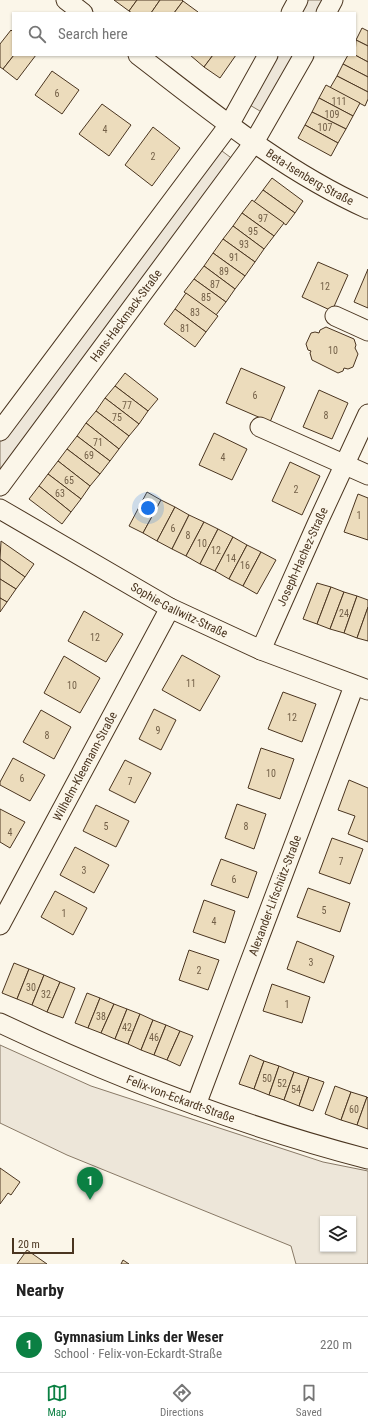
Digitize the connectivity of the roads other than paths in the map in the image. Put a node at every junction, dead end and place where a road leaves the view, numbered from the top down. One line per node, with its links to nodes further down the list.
1 (66, 0): 4 (street)
2 (298, 0): 5 (street)
3 (333, 0): 6 (street)
4 (82, 12)
5 (292, 12)
6 (327, 12)
7 (139, 56): 10 (street)
8 (267, 56): 10 (street)
9 (303, 56): 11 (street, Hans-Hackmack-Straße)
10 (229, 125): 11 (street); 17 (street)
11 (253, 144): 12 (street, Beta-Isenberg-Straße); 20 (street, Hans-Hackmack-Straße)
12 (368, 210)
13 (335, 316): 14 (street)
14 (368, 331)
15 (368, 414): 18 (street, Joseph-Hachez-Straße)
16 (260, 427): 18 (street)
17 (0, 431)
18 (344, 464): 19 (street); 23 (street, Joseph-Hachez-Straße)
19 (368, 475)
20 (0, 486)
21 (0, 509): 22 (street, Sophie-Gallwitz-Straße)
22 (170, 608): 23 (street, Sophie-Gallwitz-Straße); 25 (street, Wilhelm-Kleemann-Straße)
23 (261, 650): 24 (street, Sophie-Gallwitz-Straße)
24 (361, 688): 27 (street, Alexander-Lifschütz-Straße)
25 (0, 925)
26 (0, 1023): 27 (street, Felix-von-Eckardt-Straße)
27 (196, 1105): 28 (street, Felix-von-Eckardt-Straße)
28 (368, 1159)

